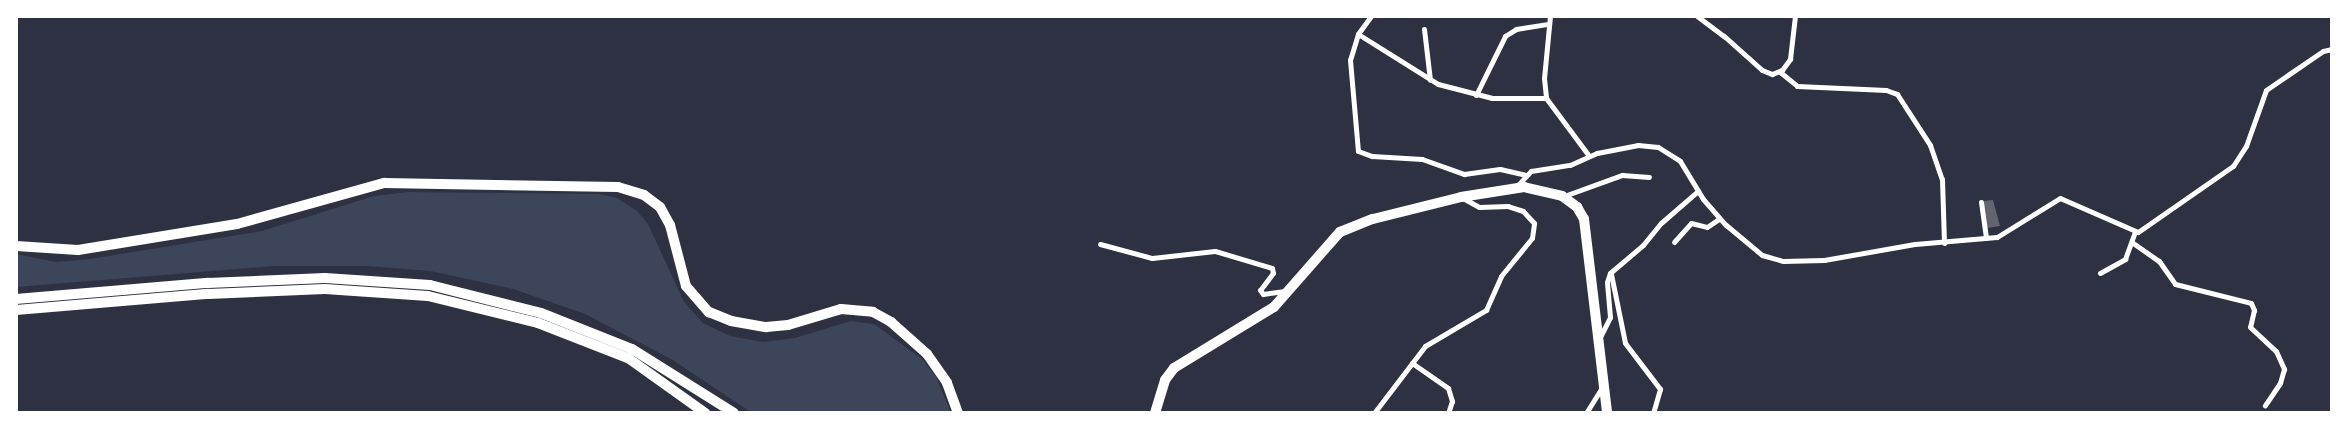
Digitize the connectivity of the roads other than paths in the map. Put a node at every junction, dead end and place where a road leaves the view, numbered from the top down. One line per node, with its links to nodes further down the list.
1 (1371, 16): 7 (street)
2 (1550, 16): 5 (street)
3 (1697, 16): 9 (street)
4 (1795, 16): 9 (street)
5 (1547, 24): 11 (street); 12 (street)
6 (1424, 29): 10 (street)
7 (1358, 34): 10 (street); 14 (street)
8 (2332, 49): 22 (street)
9 (1780, 72): 25 (street)
10 (1430, 80): 11 (street)
11 (1476, 94): 12 (street)
12 (1546, 98): 13 (street)
13 (1589, 156): 14 (street); 17 (street)
14 (1525, 175): 16 (street)
15 (1649, 177): 18 (street)
16 (1516, 187): 18 (main road); 19 (main road)
17 (1698, 191): 21 (street); 29 (street)
18 (1562, 196): 34 (main road)
19 (1461, 197): 31 (main road); 35 (street)
20 (1981, 202): 23 (street)
21 (1719, 219): 24 (street); 25 (street)
22 (2135, 232): 23 (street); 26 (street)
23 (1986, 238): 25 (street)
24 (1674, 242)
25 (1944, 243)
26 (2133, 243): 30 (street); 37 (street)
27 (1100, 244): 31 (street)
28 (16, 246): 40 (main road)
29 (1610, 273): 34 (street); 46 (street)
30 (2100, 273)
31 (1291, 289): 41 (main road)
32 (16, 299): 39 (main road)
33 (16, 310): 38 (main road)
34 (1599, 337): 36 (main road)
35 (1412, 363): 42 (street); 43 (street)
36 (1604, 385): 44 (street); 45 (main road)
37 (2265, 405)
38 (705, 413)
39 (734, 413)
40 (958, 413)
41 (1155, 413)
42 (1374, 413)
43 (1448, 413)
44 (1586, 413)
45 (1607, 413)
46 (1653, 413)

